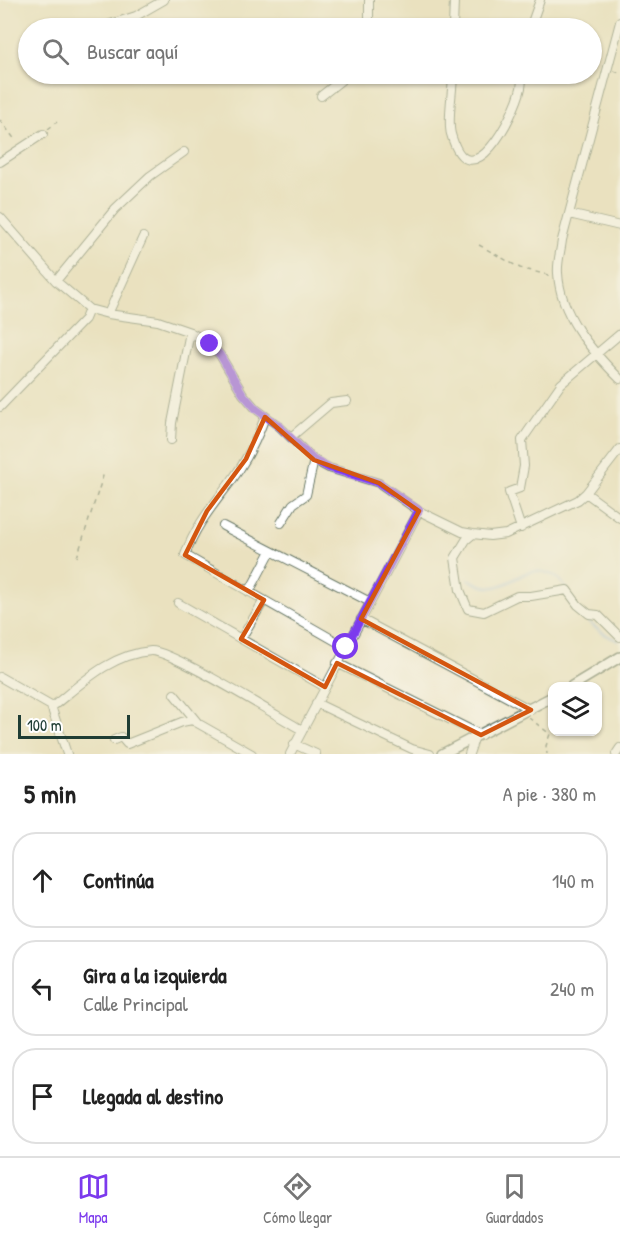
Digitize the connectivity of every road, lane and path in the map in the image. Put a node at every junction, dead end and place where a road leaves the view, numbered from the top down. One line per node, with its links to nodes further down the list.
1 (164, 0): 5 (street)
2 (369, 0): 6 (street)
3 (454, 0): 7 (street)
4 (540, 0): 8 (street)
5 (130, 18)
6 (369, 18)
7 (453, 18)
8 (534, 18)
9 (620, 22): 20 (street)
10 (336, 84): 13 (street)
11 (452, 84): 12 (street)
12 (521, 84)
13 (321, 96)
14 (0, 120): 17 (path)
15 (57, 122): 16 (path)
16 (43, 134): 17 (street)
17 (24, 148): 19 (street)
18 (184, 152): 26 (street)
19 (0, 162)
20 (569, 214): 22 (street); 25 (street)
21 (1, 221): 26 (street)
22 (620, 226)
23 (143, 237): 28 (street)
24 (479, 245): 25 (path)
25 (559, 276): 31 (street)
26 (56, 281): 27 (street)
27 (89, 309): 28 (street); 34 (street)
28 (108, 314): 29 (street)
29 (190, 332): 35 (street); 37 (street)
30 (620, 334): 31 (street)
31 (596, 355): 32 (street); 46 (street)
32 (620, 379)
33 (347, 401): 36 (street)
34 (0, 407)
35 (265, 417): 36 (street); 50 (street)
36 (291, 437): 39 (street)
37 (171, 440)
38 (620, 449): 41 (street)
39 (314, 460): 42 (street); 44 (street)
40 (104, 473): 49 (path)
41 (586, 493): 43 (street); 46 (street)
42 (419, 510): 47 (street); 52 (street)
43 (620, 518)
44 (280, 523)
45 (223, 526): 48 (street)
46 (522, 528): 47 (street)
47 (473, 534): 55 (street)
48 (271, 551): 50 (street); 52 (street)
49 (77, 557)
50 (249, 592): 51 (street)
51 (264, 600): 56 (street); 57 (street)
52 (370, 602): 54 (street)
53 (178, 603): 56 (street)
54 (361, 619): 57 (street); 67 (street)
55 (620, 637)
56 (241, 639): 62 (street)
57 (346, 647): 59 (street)
58 (620, 657): 61 (main road)
59 (338, 663): 62 (street); 70 (street)
60 (0, 677): 66 (street)
61 (580, 682)
62 (325, 687): 65 (street)
63 (174, 694): 68 (street)
64 (548, 699): 67 (main road)
65 (316, 703): 69 (street); 78 (street)
66 (52, 707): 69 (street); 74 (street)
67 (527, 712): 70 (main road); 81 (path)
68 (198, 723): 71 (street); 75 (street)
69 (302, 730): 72 (street)
70 (478, 737): 79 (main road); 80 (street)
71 (114, 740)
72 (294, 744): 76 (street); 77 (street)
73 (620, 748): 82 (street)
74 (67, 754)
75 (252, 754)
76 (290, 754)
77 (316, 754)
78 (430, 754)
79 (442, 754)
80 (469, 754)
81 (547, 754)
82 (616, 754)

